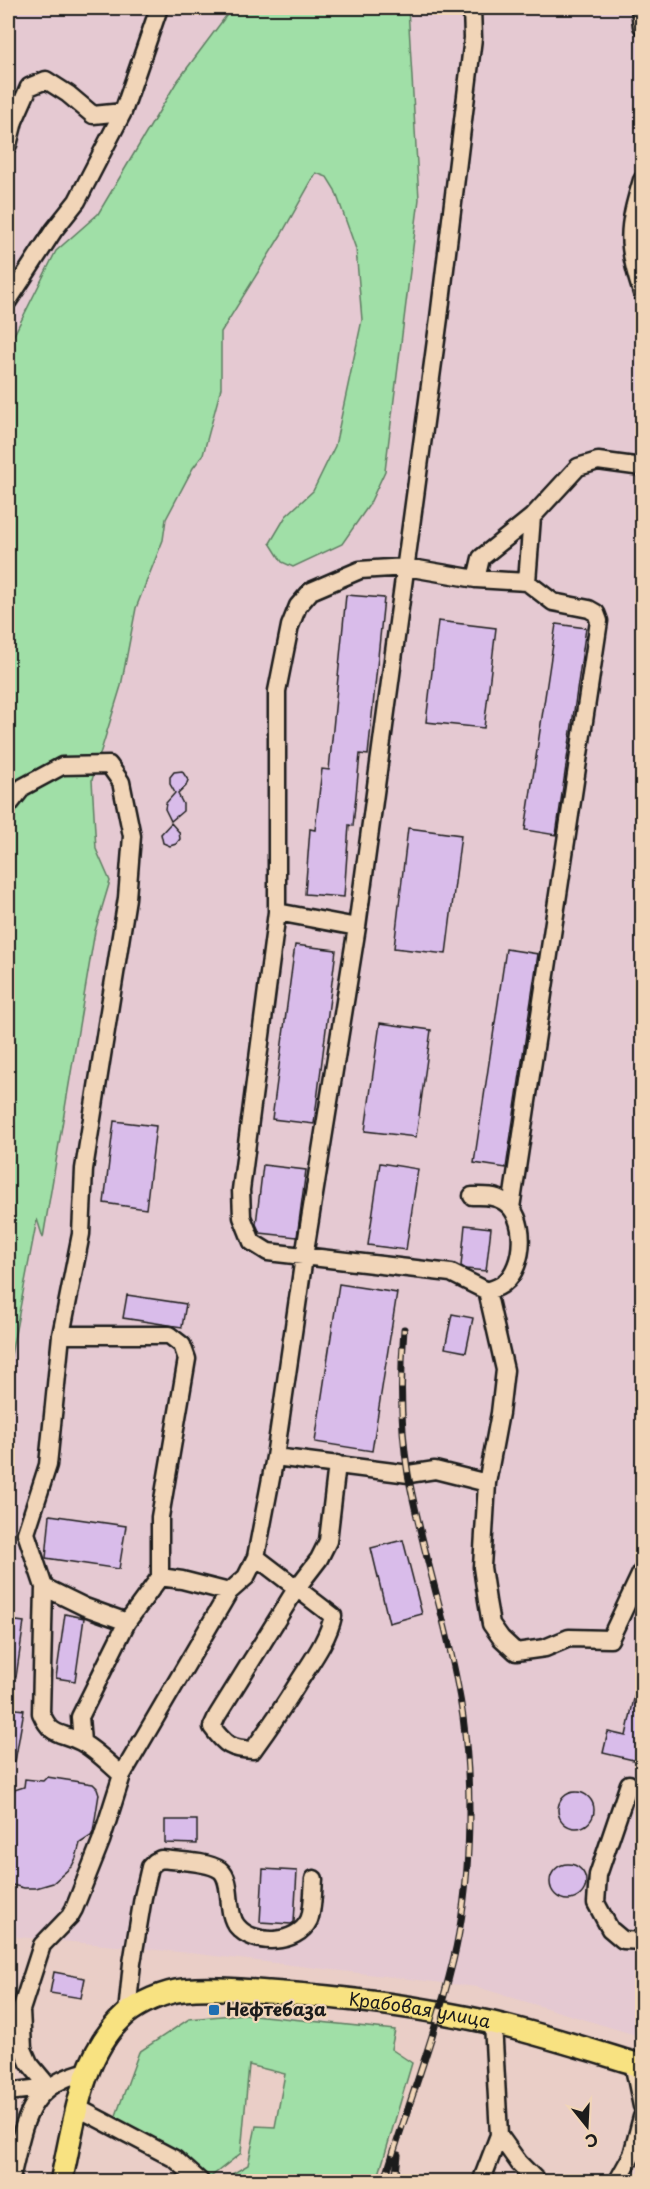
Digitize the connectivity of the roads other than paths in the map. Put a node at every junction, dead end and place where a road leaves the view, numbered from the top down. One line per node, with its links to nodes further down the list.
1 (159, 8): 5 (street)
2 (472, 8): 12 (street)
3 (640, 8): 4 (street)
4 (642, 26)
5 (123, 112): 6 (street); 9 (street)
6 (8, 145)
7 (642, 180): 8 (street)
8 (642, 294)
9 (8, 301)
10 (642, 467): 11 (street)
11 (532, 517): 13 (street); 14 (street)
12 (406, 567): 13 (street); 16 (street); 17 (street)
13 (476, 579): 14 (street)
14 (527, 582): 19 (street)
15 (8, 806): 22 (street)
16 (277, 912): 17 (street); 20 (street)
17 (357, 927): 20 (street)
18 (472, 1196): 19 (street)
19 (511, 1208): 21 (street)
20 (304, 1257): 21 (street); 23 (street)
21 (487, 1291): 25 (street)
22 (61, 1335): 28 (street); 29 (street)
23 (275, 1457): 24 (street); 26 (street)
24 (337, 1464): 25 (street); 30 (street)
25 (487, 1483): 27 (street)
26 (256, 1557): 30 (street); 31 (street)
27 (642, 1571)
28 (160, 1577): 31 (street); 32 (street)
29 (44, 1587): 32 (street); 33 (street)
30 (296, 1589): 30 (street)
31 (229, 1592): 34 (street)
32 (127, 1623): 33 (street)
33 (82, 1742): 34 (street)
34 (122, 1775): 42 (street)
35 (629, 1784): 37 (street)
36 (314, 1879): 38 (street)
37 (642, 1941)
38 (127, 2013): 39 (main road, Крабовая улица); 41 (main road, Крабовая улица)
39 (493, 2023): 40 (main road, Крабовая улица); 47 (street)
40 (638, 2066): 44 (street)
41 (88, 2071): 42 (street); 45 (main road, Крабовая улица)
42 (49, 2087): 43 (street); 48 (street)
43 (8, 2092)
44 (642, 2106)
45 (78, 2108): 49 (main road, Крабовая улица); 50 (street)
46 (642, 2117): 53 (street)
47 (499, 2135): 51 (street); 52 (street)
48 (10, 2181)
49 (61, 2181)
50 (201, 2181)
51 (481, 2181)
52 (538, 2181)
53 (617, 2181)

